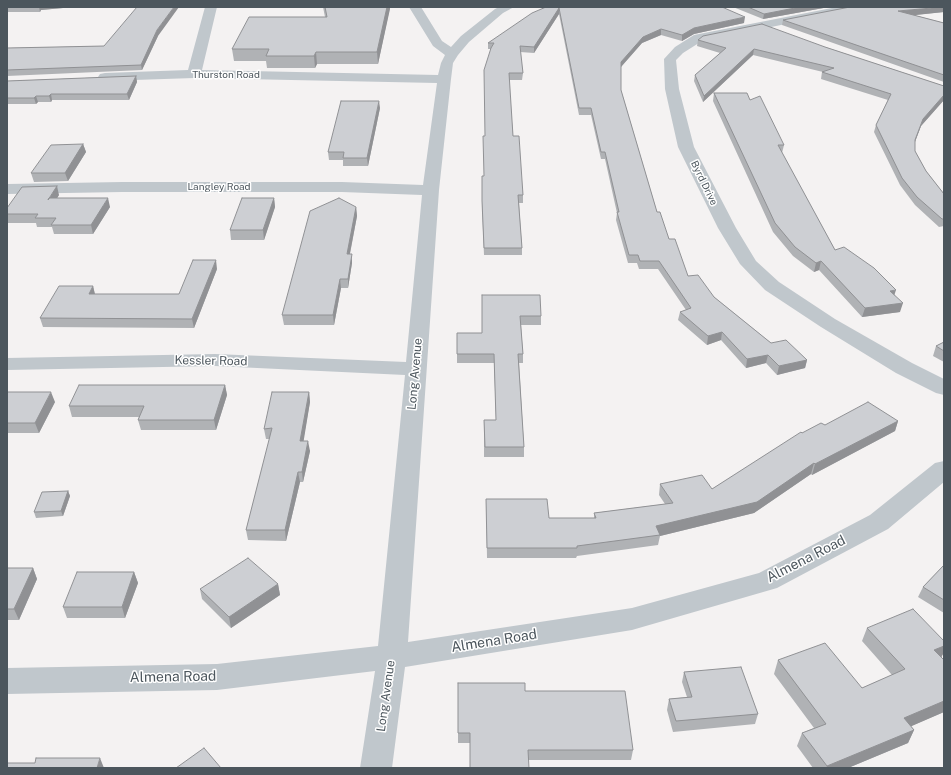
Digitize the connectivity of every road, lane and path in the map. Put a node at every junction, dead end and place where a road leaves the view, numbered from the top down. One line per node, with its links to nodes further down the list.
1 (211, 7): 9 (street)
2 (415, 7): 8 (street)
3 (508, 7): 8 (street, Long Avenue)
4 (854, 7): 6 (street, Byrd Drive)
5 (737, 15): 6 (street)
6 (762, 24): 7 (street); 16 (street, Byrd Drive)
7 (784, 33)
8 (452, 54): 11 (street, Long Avenue)
9 (194, 74): 10 (street, Thurston Road); 11 (street, Thurston Road)
10 (93, 78)
11 (444, 79): 13 (street, Long Avenue)
12 (7, 190): 13 (street, Langley Road)
13 (431, 190): 15 (street, Long Avenue)
14 (7, 364): 15 (street, Kessler Road)
15 (415, 369): 18 (street, Long Avenue)
16 (944, 388)
17 (944, 469): 18 (street, Almena Road)
18 (392, 657): 19 (street, Almena Road); 20 (street, Long Avenue)
19 (7, 681)
20 (376, 768)

